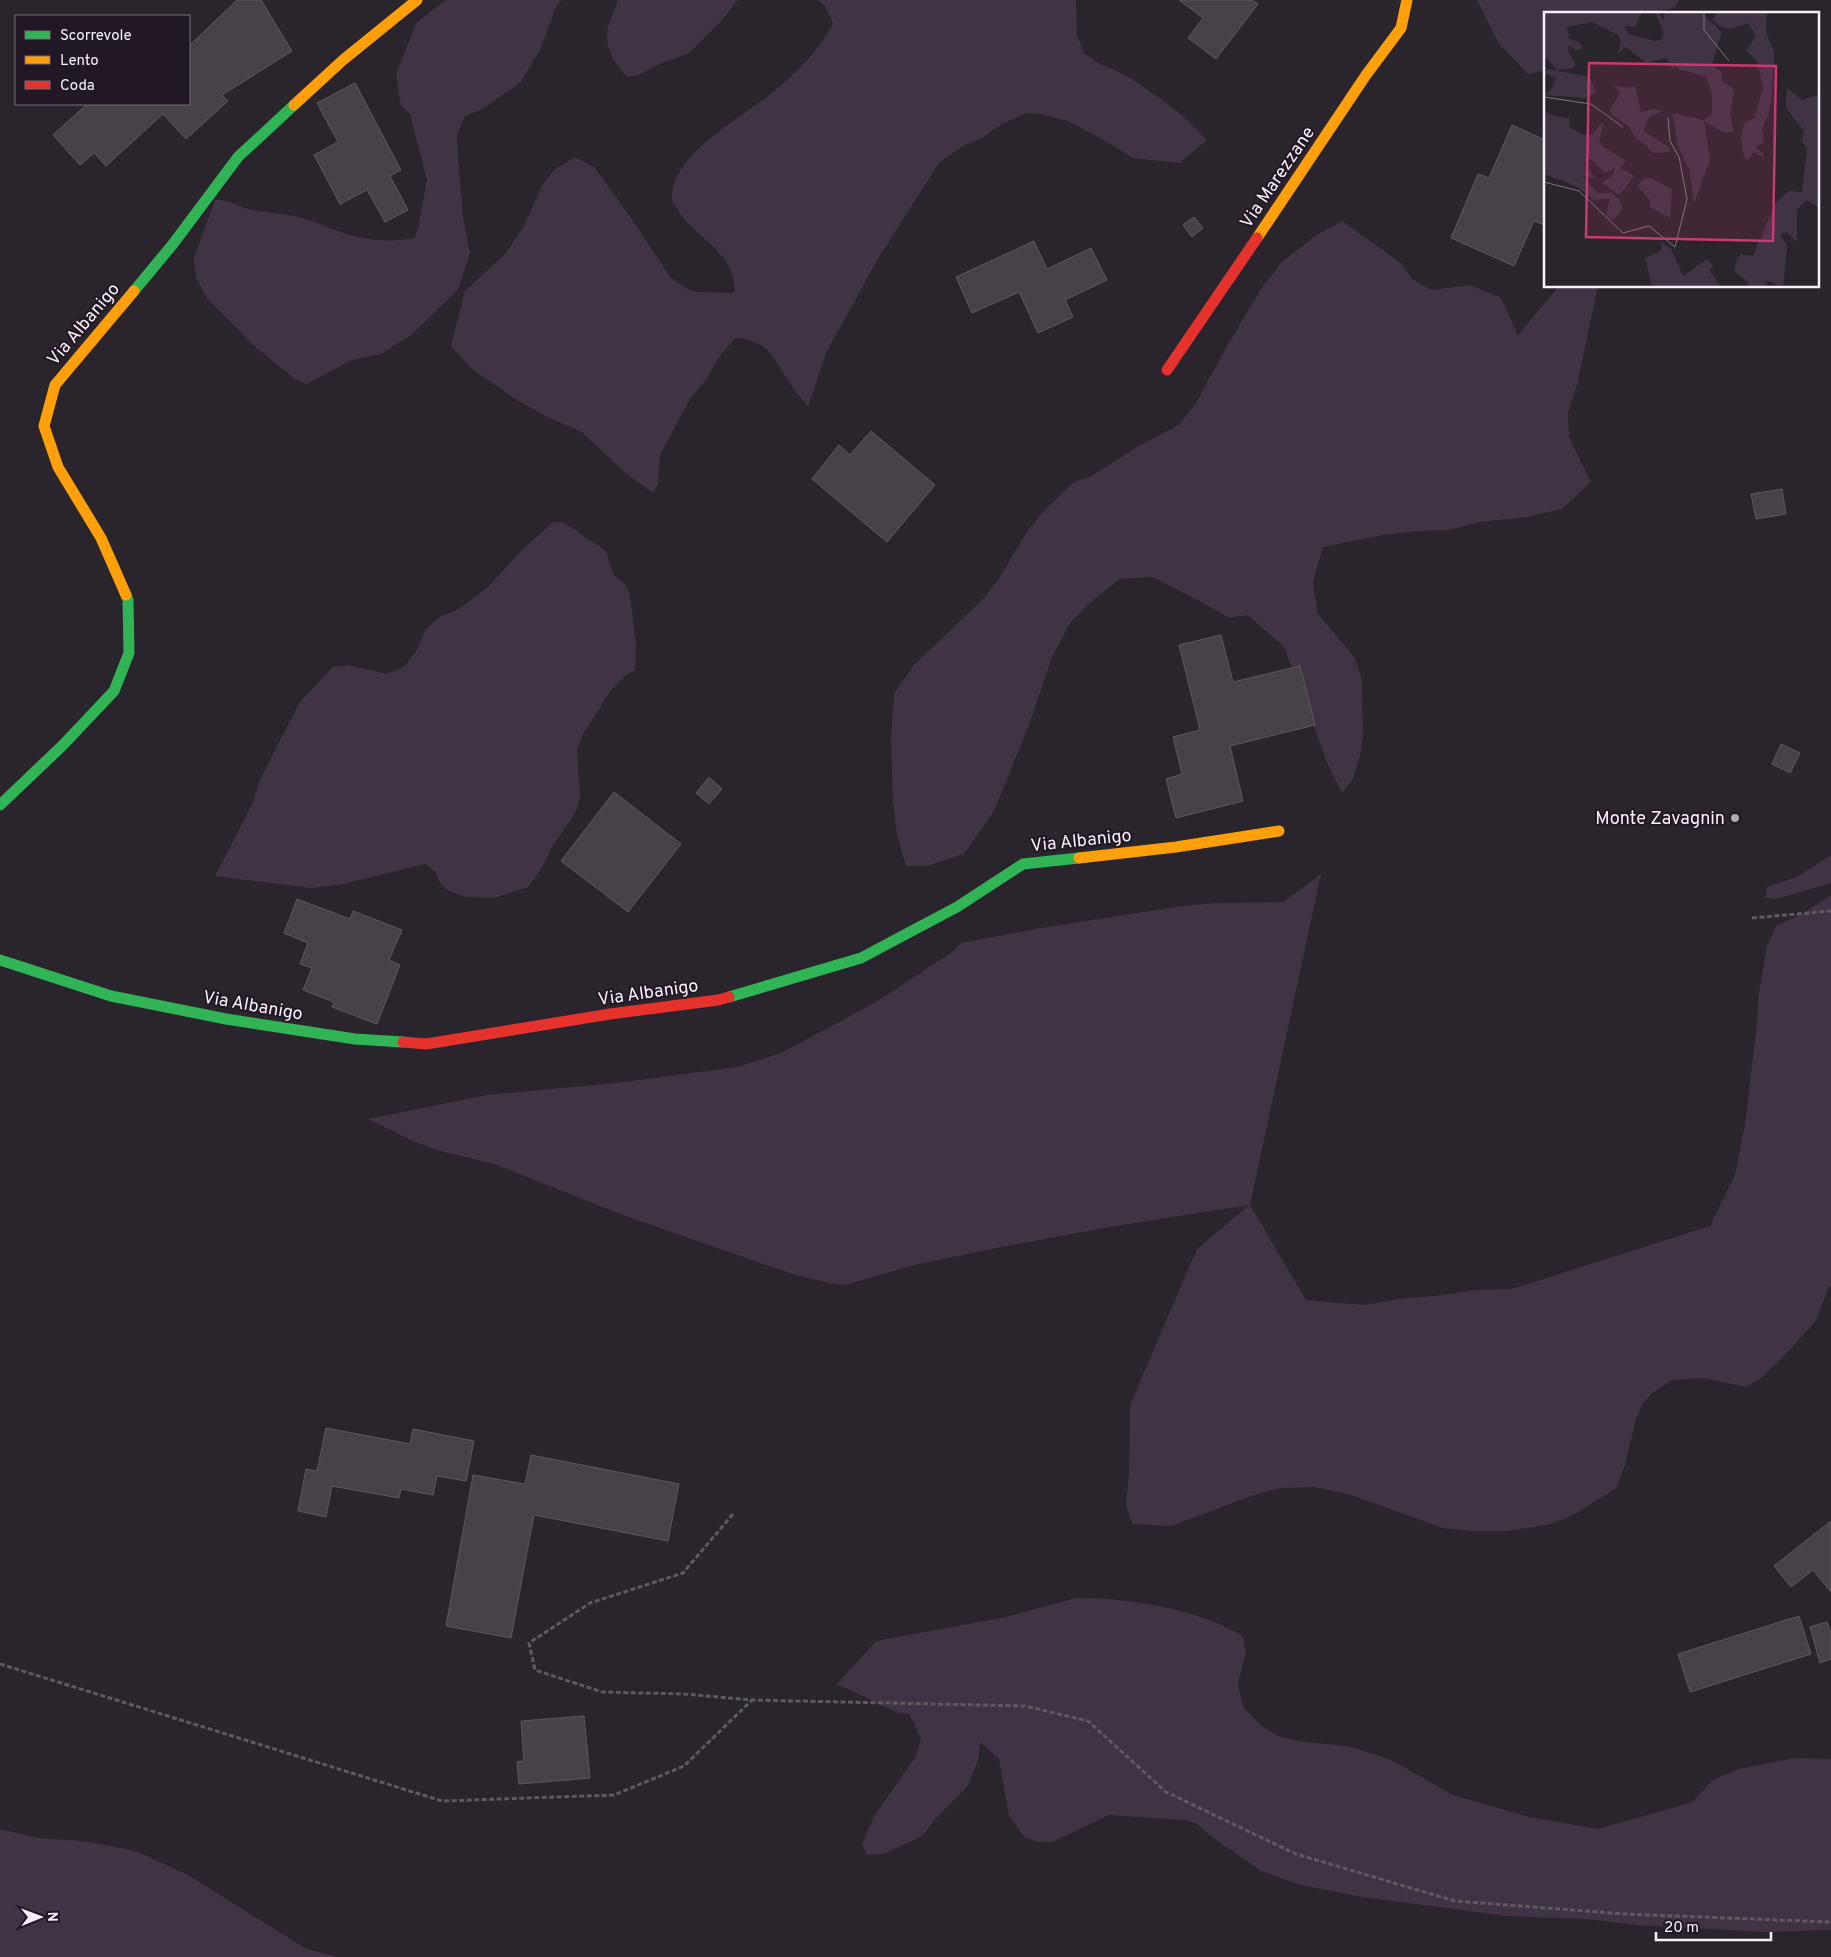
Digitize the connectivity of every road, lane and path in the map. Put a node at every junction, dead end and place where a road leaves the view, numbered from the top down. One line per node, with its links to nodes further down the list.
1 (418, 0): 4 (street, Via Albanigo)
2 (1407, 0): 3 (street, Via Marezzane)
3 (1166, 370)
4 (0, 805)
5 (1279, 831): 8 (street, Via Albanigo)
6 (1831, 911): 7 (path)
7 (1752, 918)
8 (0, 960)
9 (733, 1514): 11 (path)
10 (0, 1664): 11 (path)
11 (752, 1700): 12 (path)
12 (1831, 1922)

